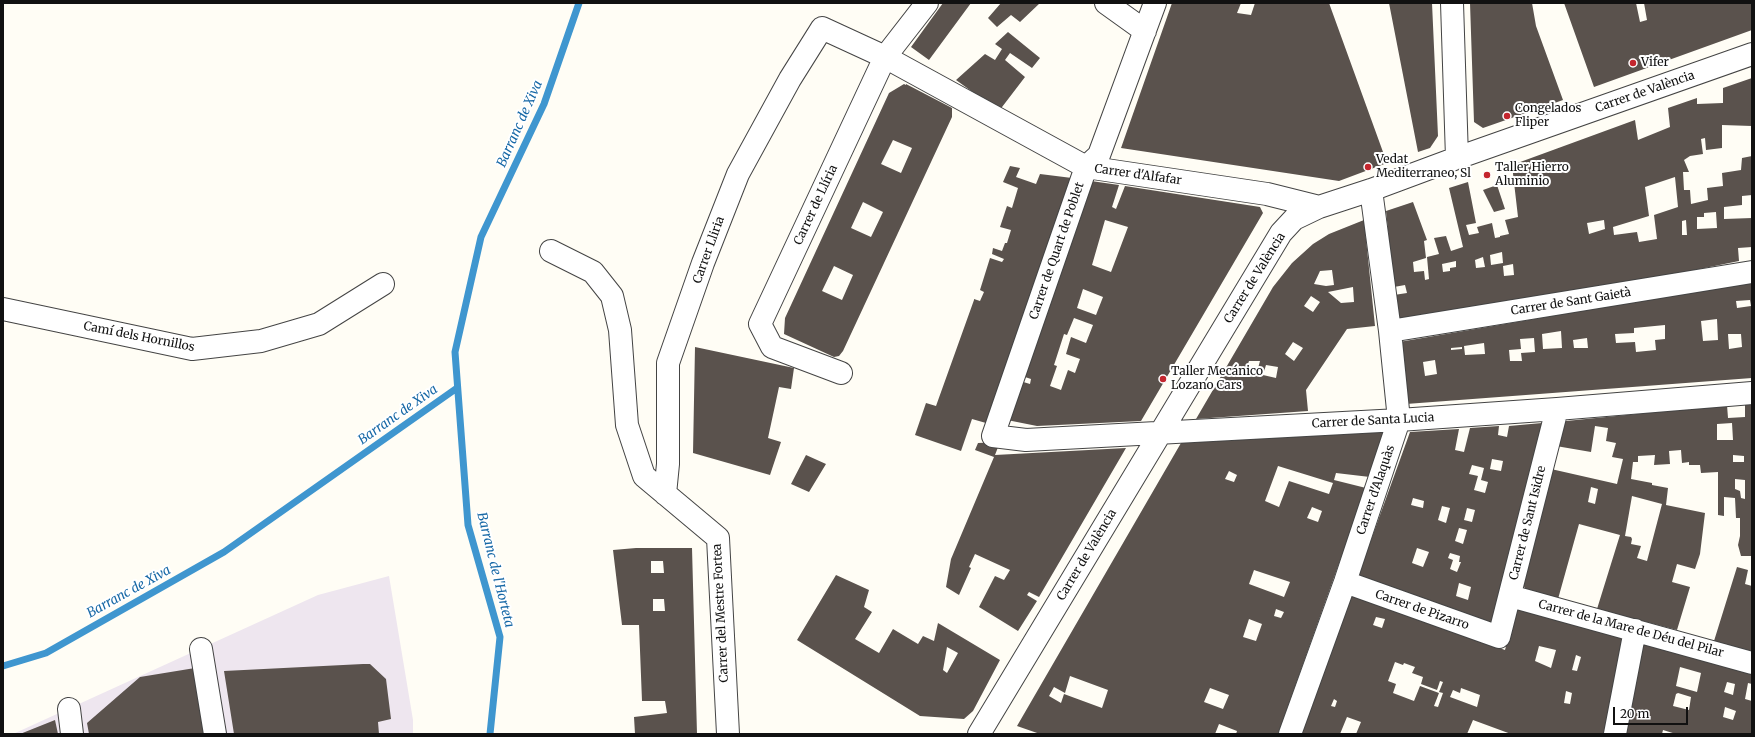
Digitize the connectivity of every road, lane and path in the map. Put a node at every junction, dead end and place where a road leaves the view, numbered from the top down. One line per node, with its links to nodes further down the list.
1 (927, 3): 8 (street, Carrer de Llíria)
2 (1106, 3): 6 (street)
3 (1155, 3): 6 (street, Carrer de Quart de Poblet)
4 (1452, 3): 9 (street)
5 (822, 28): 8 (street, Carrer d'Alfafar); 24 (street, Carrer Lliria)
6 (1145, 31): 10 (street, Carrer de Quart de Poblet)
7 (1752, 54): 9 (street, Carrer de València)
8 (885, 57): 10 (street, Carrer d'Alfafar); 18 (street, Carrer de Llíria)
9 (1456, 158): 11 (street, Carrer de València)
10 (1086, 167): 12 (street, Carrer d'Alfafar); 23 (street, Carrer de Quart de Poblet)
11 (1371, 190): 12 (street, Carrer de València); 17 (street, Carrer d'Alaquàs)
12 (1320, 206): 22 (street, Carrer de València)
13 (551, 252): 24 (street, Carrer del Mestre Fortea)
14 (1752, 272): 17 (street, Carrer de Sant Gaietà)
15 (383, 284): 16 (street, Camí dels Hornillos)
16 (3, 309)
17 (1390, 332): 21 (street, Carrer d'Alaquàs)
18 (841, 373)
19 (1752, 393): 20 (street, Carrer de Santa Lucia)
20 (1557, 409): 21 (street, Carrer de Santa Lucia); 26 (street, Carrer de Sant Isidre)
21 (1399, 420): 22 (street, Carrer de Santa Lucia); 25 (street, Carrer d'Alaquàs)
22 (1161, 432): 23 (street, Carrer de Santa Lucia); 35 (street, Carrer de València)
23 (993, 436)
24 (665, 494): 34 (street, Carrer del Mestre Fortea)
25 (1345, 582): 28 (street, Carrer de Pizarro); 36 (street, Carrer d'Alaquàs)
26 (1510, 596): 27 (street, Carrer de la Mare de Déu del Pilar); 28 (street, Carrer de Sant Isidre)
27 (1635, 630): 30 (street, Carrer de la Mare de Déu del Pilar); 37 (street)
28 (1499, 637)
29 (201, 649): 33 (street)
30 (1752, 663)
31 (69, 709): 32 (street)
32 (72, 734)
33 (215, 734)
34 (728, 734)
35 (979, 734)
36 (1290, 734)
37 (1615, 734)

